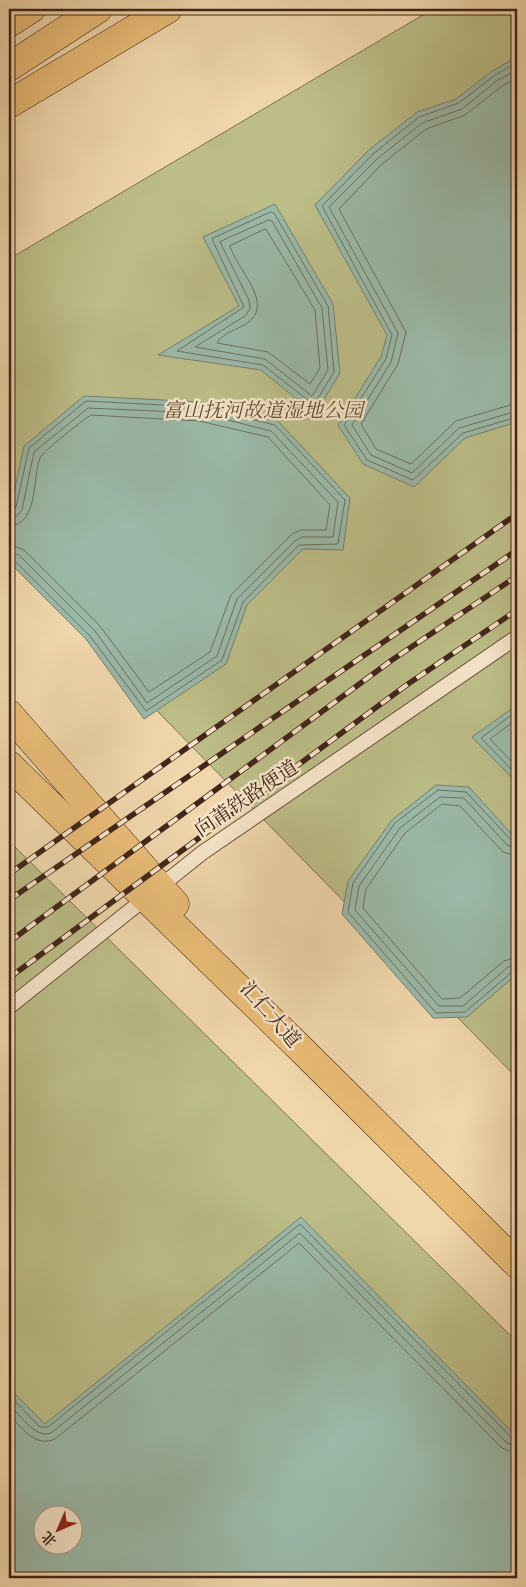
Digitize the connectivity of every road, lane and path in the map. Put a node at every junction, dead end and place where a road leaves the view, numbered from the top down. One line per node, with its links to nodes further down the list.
1 (31, 9): 4 (main road)
2 (98, 9): 5 (main road)
3 (168, 9): 6 (main road)
4 (9, 23)
5 (9, 67)
6 (9, 104)
7 (517, 637): 10 (lane, 向莆铁路便道)
8 (9, 714): 10 (main road, 汇仁大道)
9 (9, 765): 10 (main road, 汇仁大道)
10 (153, 892): 11 (lane, 向莆铁路便道); 12 (main road, 汇仁大道)
11 (9, 1007)
12 (517, 1264)

